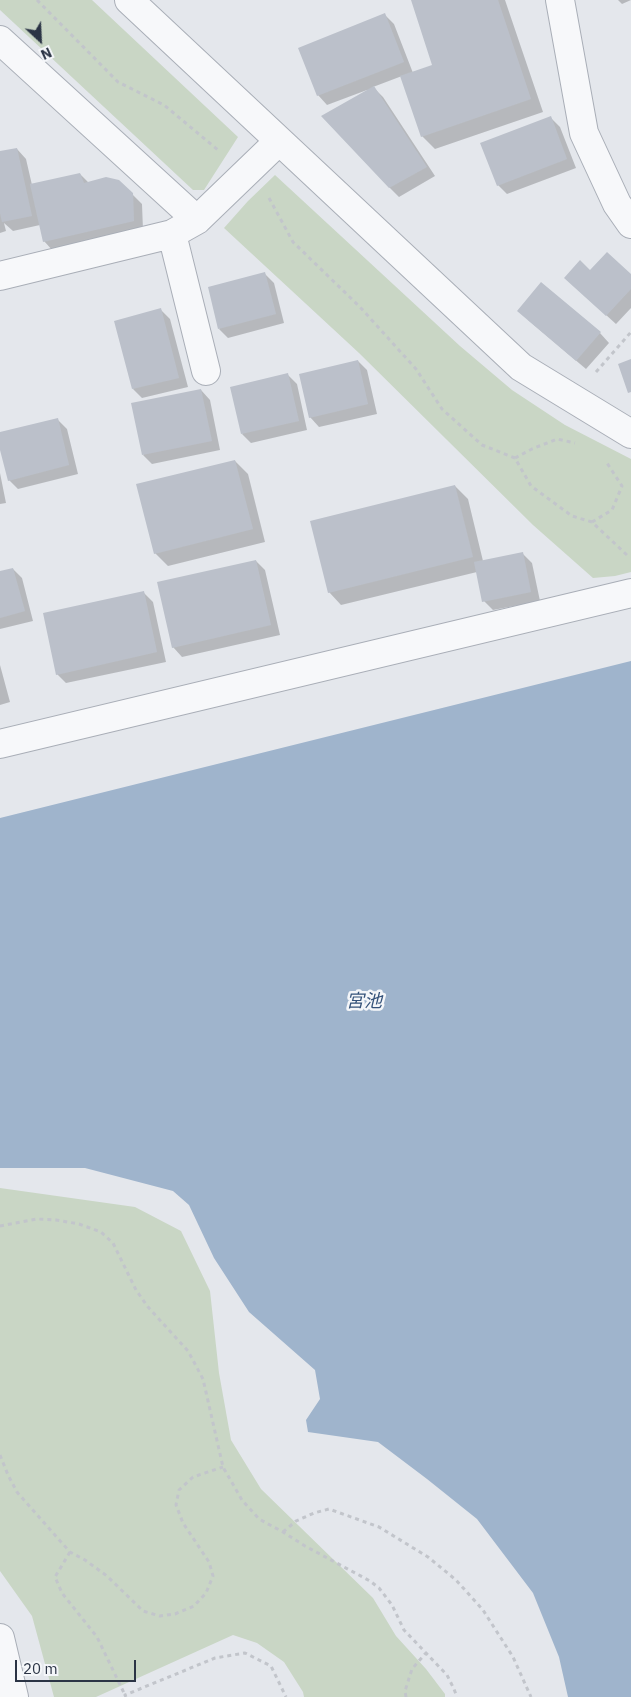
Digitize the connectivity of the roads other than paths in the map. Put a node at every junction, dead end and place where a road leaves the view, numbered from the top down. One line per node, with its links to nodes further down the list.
1 (130, 0): 4 (street)
2 (560, 0): 6 (street)
3 (0, 40): 5 (street)
4 (279, 141): 5 (street); 10 (street)
5 (197, 220): 7 (street)
6 (631, 224)
7 (172, 234): 8 (street); 9 (street)
8 (0, 276)
9 (206, 371)
10 (631, 434)
11 (631, 593): 12 (street)
12 (0, 744)
13 (0, 1638): 14 (street)
14 (14, 1697)

